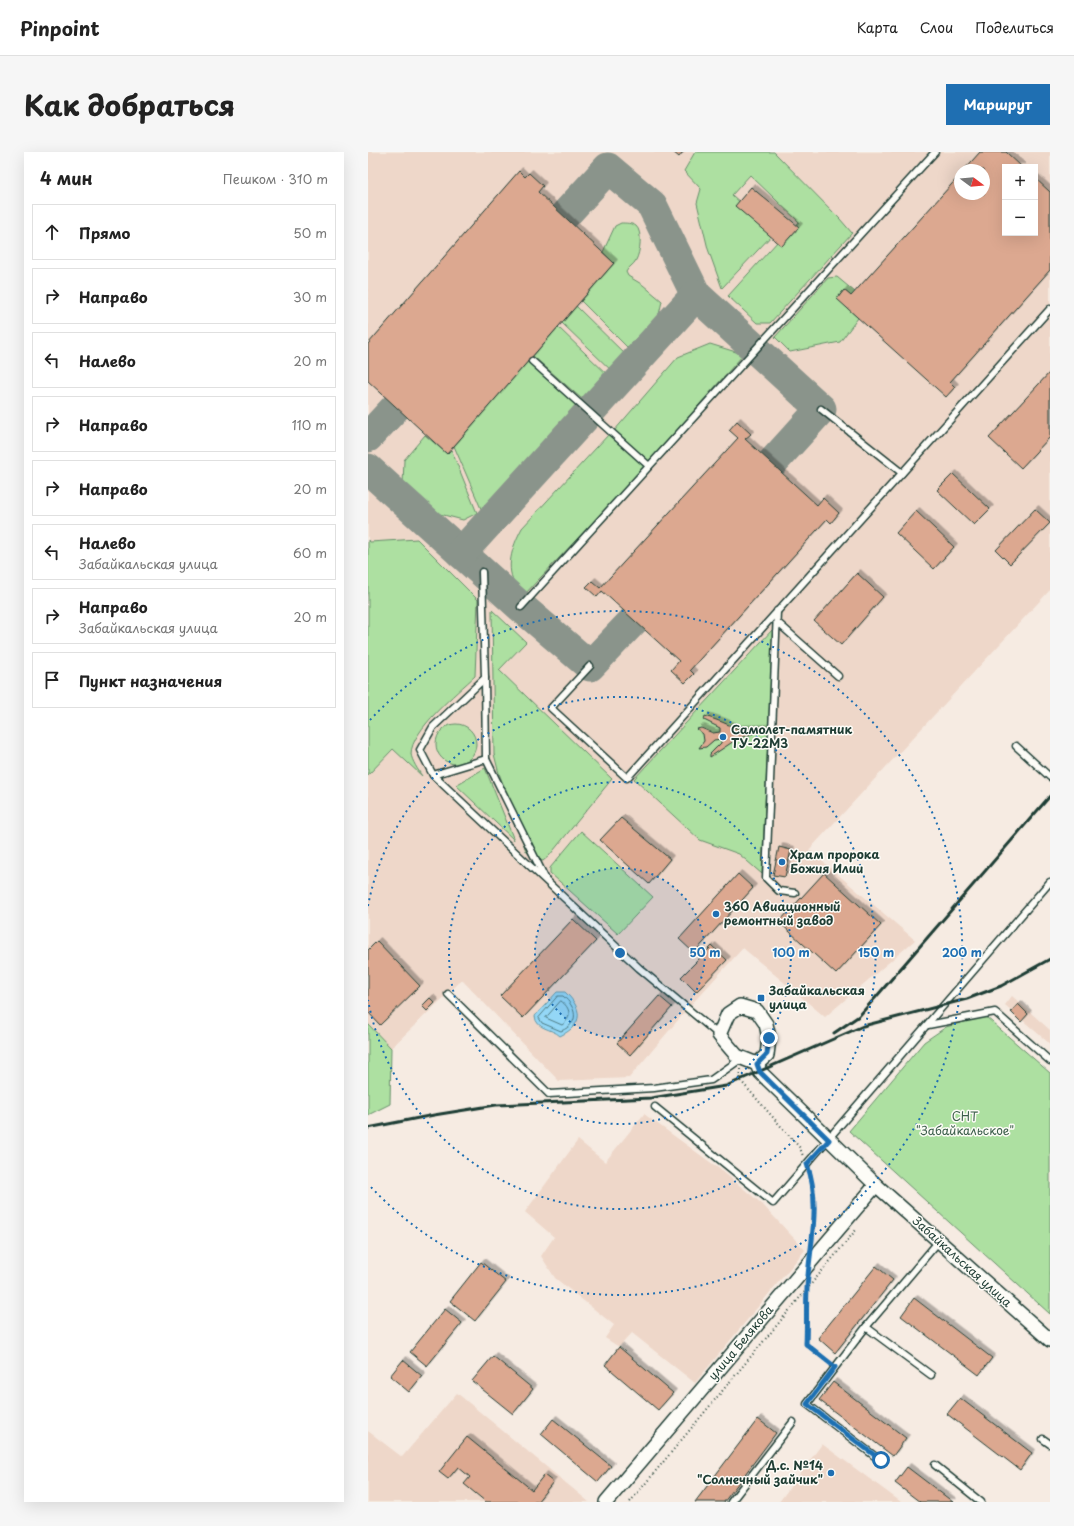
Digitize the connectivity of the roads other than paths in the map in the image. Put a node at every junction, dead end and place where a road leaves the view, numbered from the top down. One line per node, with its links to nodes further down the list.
1 (935, 152): 5 (lane)
2 (1050, 309): 6 (lane)
3 (532, 361): 5 (lane)
4 (821, 409): 6 (lane)
5 (649, 466): 8 (lane)
6 (902, 473): 9 (lane)
7 (482, 572): 13 (lane)
8 (521, 607)
9 (777, 611): 10 (lane); 11 (lane)
10 (777, 622): 12 (lane); 20 (lane)
11 (590, 666)
12 (838, 676)
13 (485, 678): 15 (lane); 16 (lane)
14 (1016, 746): 17 (lane)
15 (486, 759): 16 (lane); 18 (lane)
16 (433, 775): 18 (lane)
17 (1050, 777)
18 (547, 882): 23 (lane)
19 (1050, 882): 22 (lane)
20 (796, 893)
21 (448, 994): 24 (lane)
22 (928, 1025): 25 (lane); 28 (lane)
23 (719, 1036): 24 (street); 26 (street)
24 (742, 1058): 26 (street)
25 (1050, 1061)
26 (757, 1064): 28 (street, Забайкальская улица)
27 (655, 1107): 28 (lane)
28 (829, 1140): 29 (street, Забайкальская улица)
29 (876, 1185): 30 (street, Забайкальская улица); 39 (street, улица Белякова)
30 (939, 1241): 31 (lane); 32 (street, Забайкальская улица)
31 (866, 1327): 33 (lane); 37 (lane)
32 (1050, 1340)
33 (932, 1376)
34 (793, 1422): 40 (lane)
35 (1044, 1439): 36 (lane)
36 (1050, 1444)
37 (881, 1460)
38 (934, 1466): 41 (lane)
39 (606, 1502)
40 (731, 1502)
41 (981, 1502)

